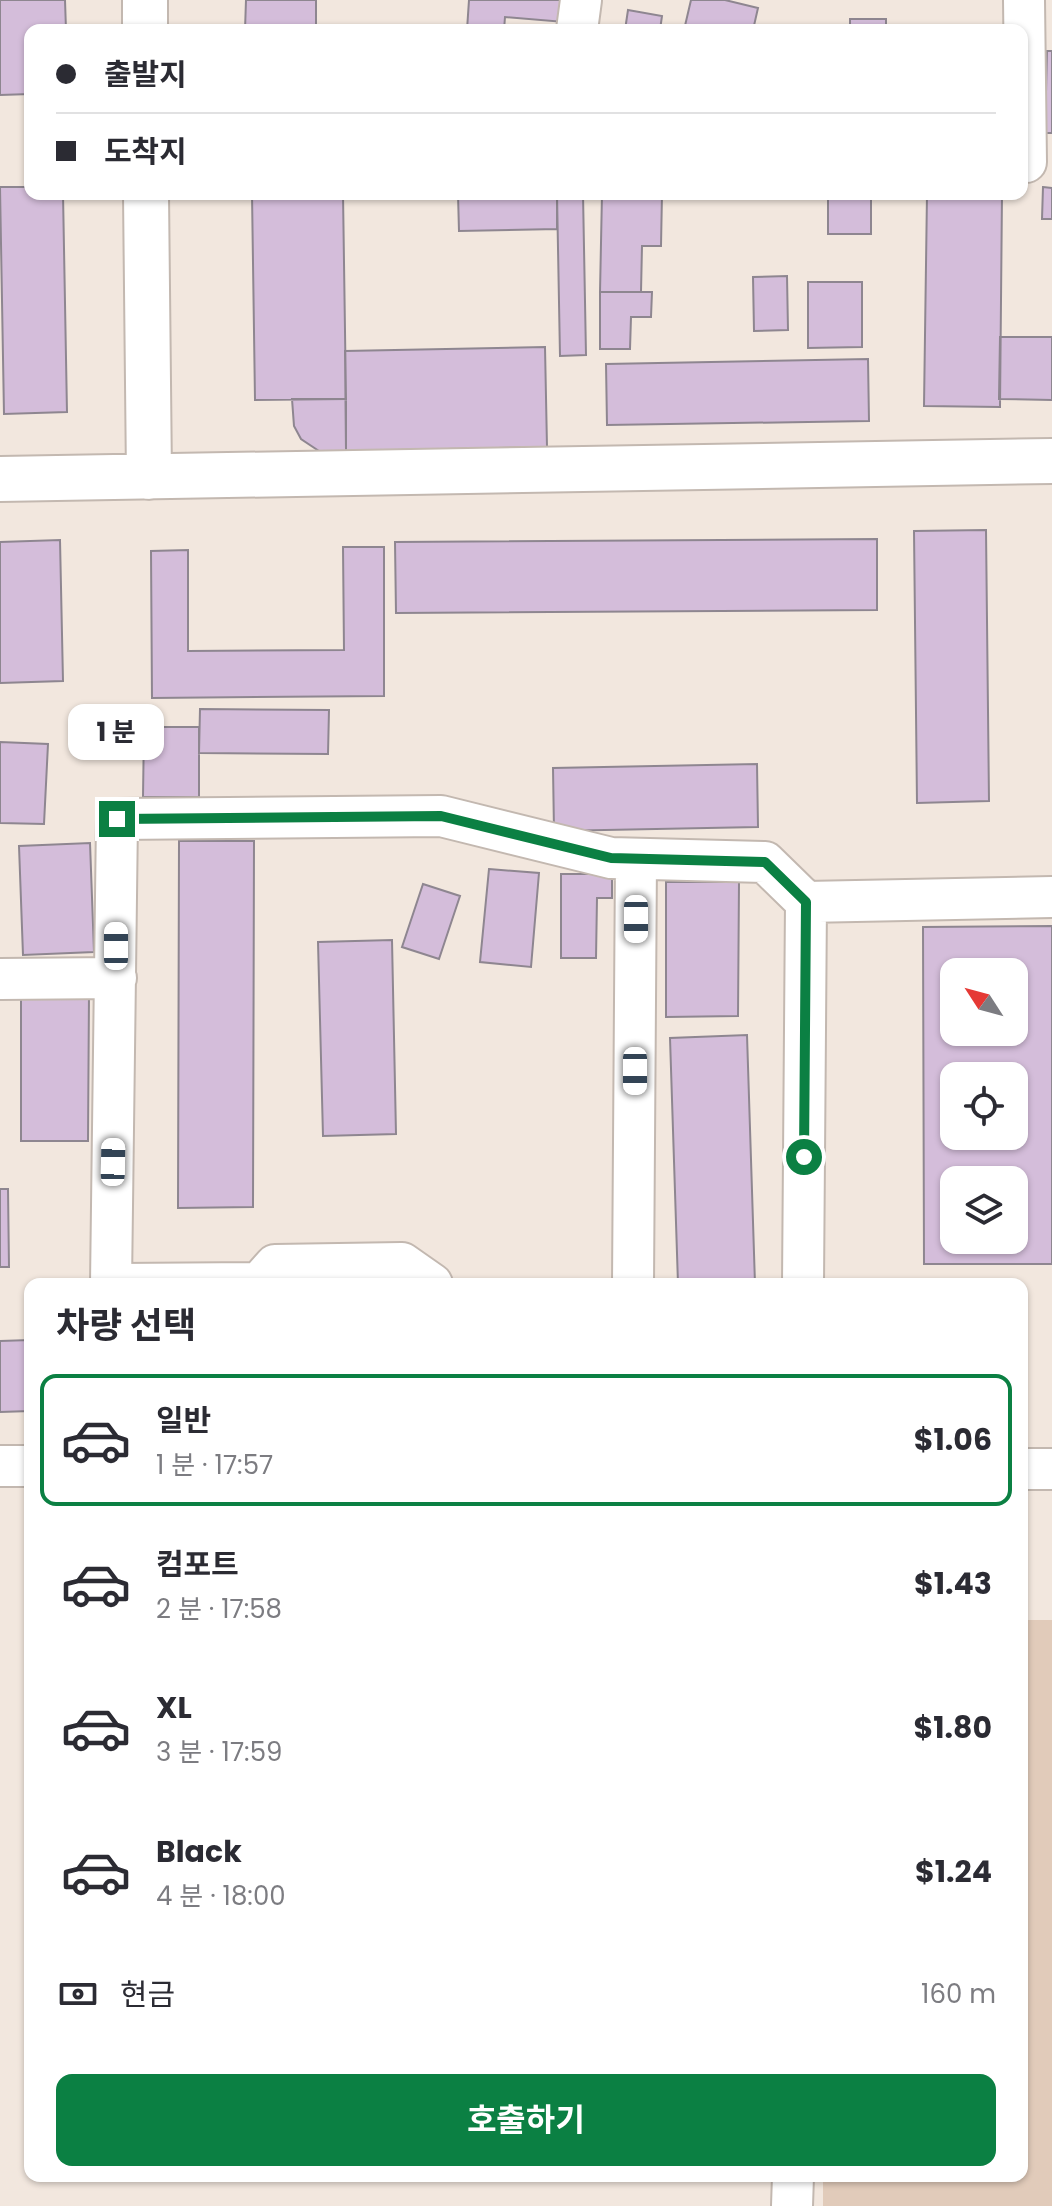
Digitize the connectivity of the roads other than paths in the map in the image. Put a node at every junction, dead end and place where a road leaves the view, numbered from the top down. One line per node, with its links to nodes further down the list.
1 (145, 0): 4 (street)
2 (581, 0): 5 (street)
3 (1024, 0): 6 (street)
4 (145, 24)
5 (578, 24)
6 (1024, 24)
7 (146, 200): 9 (street)
8 (1052, 461): 9 (street)
9 (149, 477): 10 (street)
10 (0, 479)
11 (636, 859): 13 (street); 14 (street); 19 (street)
12 (1052, 897): 13 (street)
13 (806, 902): 20 (street)
14 (116, 978): 15 (street); 16 (street)
15 (0, 979)
16 (111, 1278)
17 (263, 1278): 18 (street)
18 (423, 1278)
19 (633, 1278)
20 (803, 1278)
21 (0, 1466): 22 (street)
22 (24, 1466)
23 (1028, 1469): 24 (street)
24 (1052, 1469)
25 (793, 2182): 26 (street)
26 (792, 2206)

